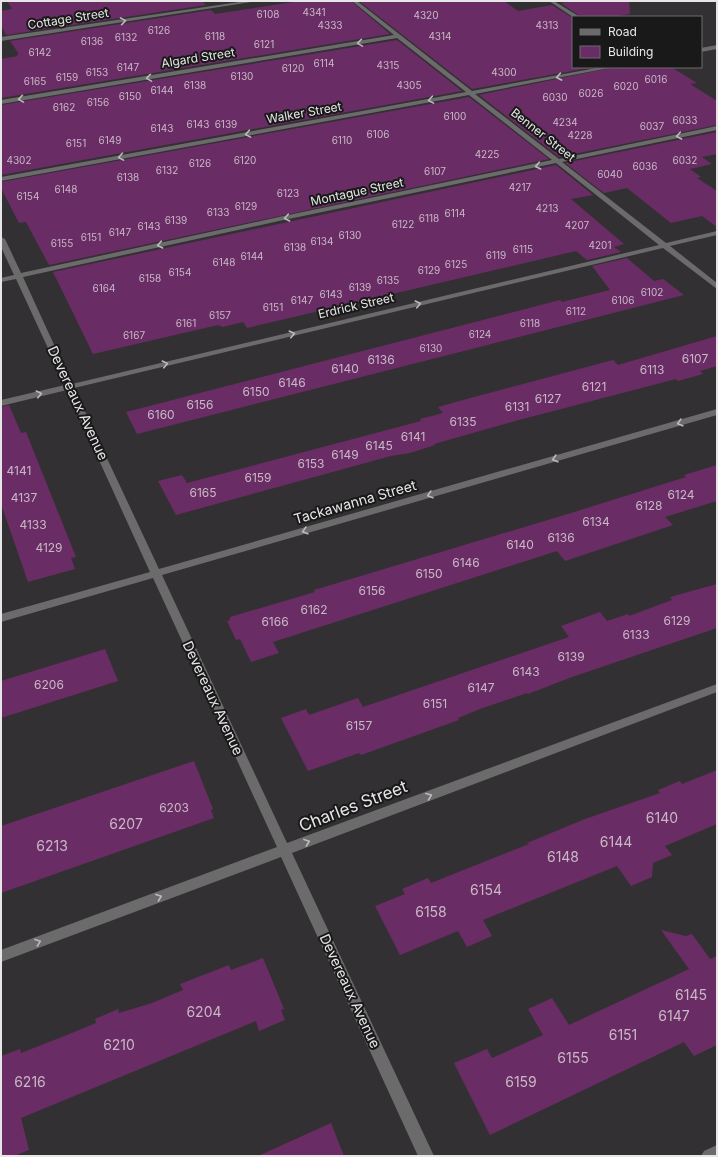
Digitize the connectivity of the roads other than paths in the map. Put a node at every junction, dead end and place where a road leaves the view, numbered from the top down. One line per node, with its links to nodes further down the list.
1 (256, 1): 6 (street, Cottage Street, one-way to 1)
2 (354, 1): 5 (street, Benner Street)
3 (551, 1): 4 (street)
4 (575, 16)
5 (399, 36): 10 (street, Benner Street); 11 (street, Algard Street, one-way to 11)
6 (1, 39)
7 (717, 48): 8 (street)
8 (702, 50)
9 (606, 68): 10 (street, Walker Street, one-way to 10)
10 (471, 93): 13 (street, Benner Street); 14 (street, Walker Street, one-way to 14)
11 (1, 102)
12 (717, 128): 13 (street, Montague Street, one-way to 13)
13 (558, 162): 17 (street, Benner Street); 18 (street, Montague Street, one-way to 18)
14 (1, 179)
15 (717, 234): 17 (street, Erdrick Street)
16 (1, 239): 18 (street, Devereaux Avenue)
17 (664, 245): 20 (street, Benner Street); 21 (street, Erdrick Street, one-way to 17)
18 (19, 276): 19 (street, Montague Street); 21 (street, Devereaux Avenue)
19 (1, 280)
20 (717, 287)
21 (70, 387): 22 (street, Erdrick Street, one-way to 21); 24 (street, Devereaux Avenue)
22 (1, 403)
23 (717, 412): 24 (street, Tackawanna Street, one-way to 24)
24 (155, 573): 25 (street, Tackawanna Street); 27 (street, Devereaux Avenue)
25 (1, 618)
26 (717, 688): 27 (street, Charles Street, one-way to 26)
27 (284, 850): 28 (street, Charles Street, one-way to 27); 30 (street, Devereaux Avenue)
28 (1, 956)
29 (717, 1152): 31 (street)
30 (426, 1156)
31 (709, 1156)

